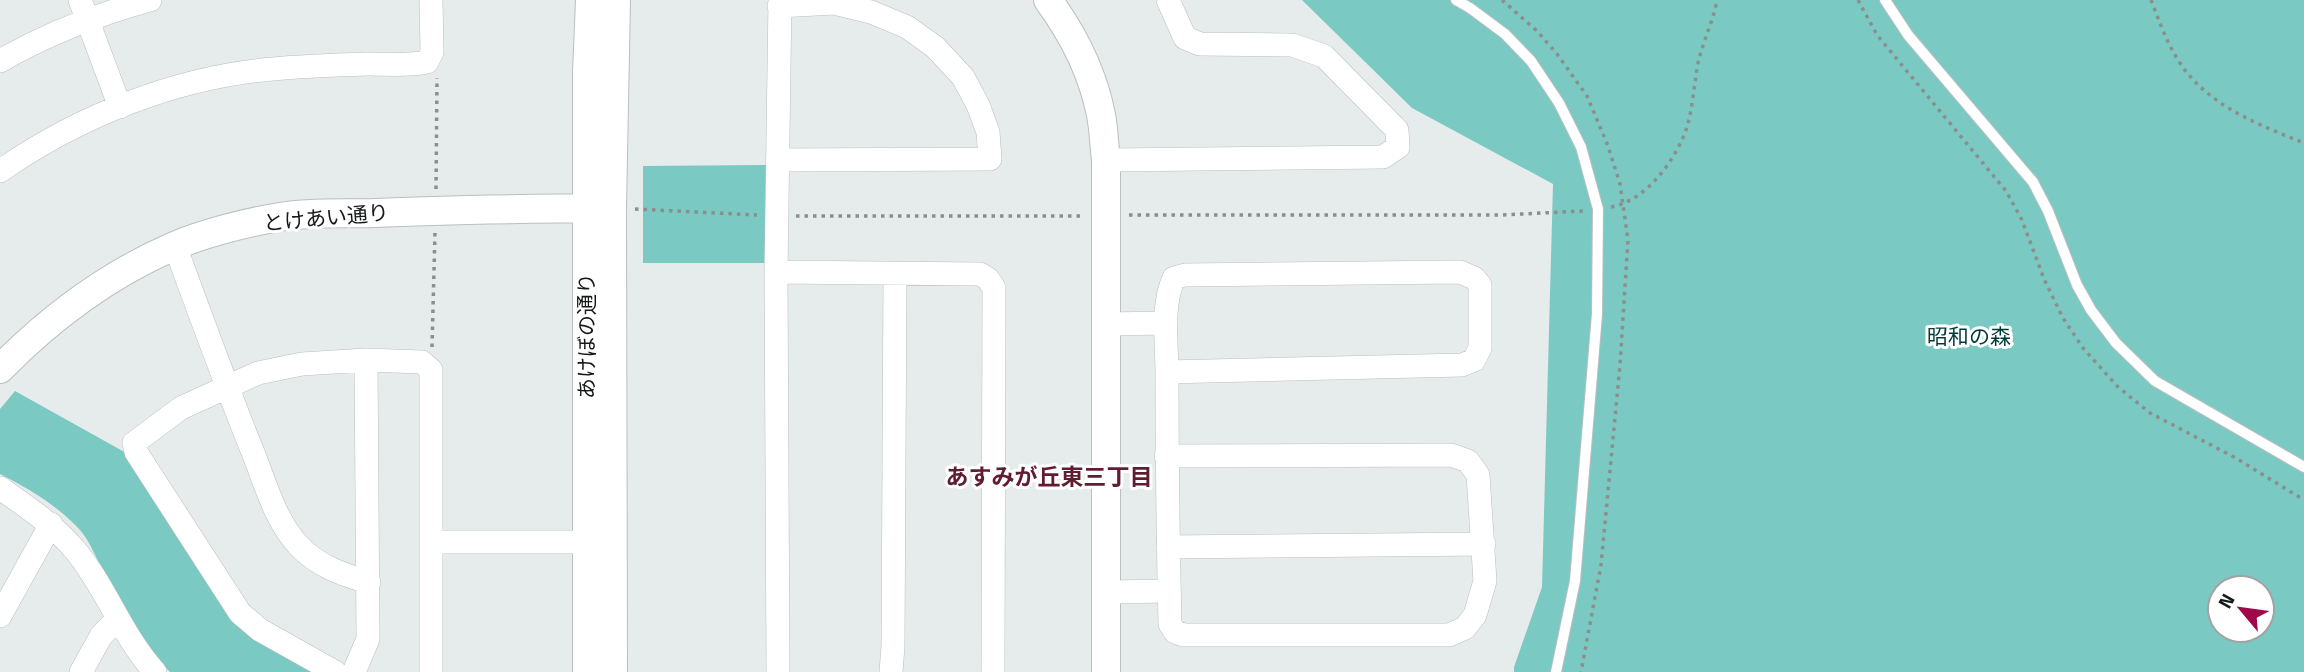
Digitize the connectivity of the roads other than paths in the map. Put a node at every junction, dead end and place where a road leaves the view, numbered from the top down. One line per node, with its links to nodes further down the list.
1 (150, 0): 10 (street)
2 (431, 0): 12 (street)
3 (590, 0): 16 (street, あけぼの通り)
4 (616, 0): 16 (street, あけぼの通り)
5 (1048, 0): 14 (street)
6 (1168, 0): 14 (street)
7 (1456, 0): 50 (lane)
8 (1885, 0): 27 (lane)
9 (780, 3): 13 (street); 13 (street)
10 (84, 11): 11 (street); 12 (street)
11 (0, 61)
12 (120, 107): 15 (street)
13 (778, 160): 18 (street)
14 (1105, 160): 21 (street)
15 (0, 171)
16 (600, 209): 17 (street, とけあい通り); 31 (street, あけぼの通り); 45 (street, あけぼの通り)
17 (175, 246): 23 (street, とけあい通り); 25 (street)
18 (776, 272): 19 (street); 46 (street)
19 (895, 272): 47 (street); 48 (street)
20 (1166, 323): 21 (street); 24 (street); 24 (street)
21 (1105, 324): 36 (street)
22 (366, 360): 25 (street); 30 (street); 34 (street)
23 (0, 369)
24 (1167, 372): 26 (street)
25 (227, 386): 34 (street); 41 (street)
26 (1166, 456): 32 (street); 33 (street)
27 (2304, 467)
28 (0, 488): 29 (street)
29 (51, 524): 37 (street); 38 (street)
30 (431, 542): 31 (street); 43 (street)
31 (587, 542): 44 (street, あけぼの通り)
32 (1484, 544): 33 (street); 35 (street)
33 (1168, 547): 35 (street)
34 (369, 582): 42 (street)
35 (1169, 591): 36 (street)
36 (1108, 592): 49 (street)
37 (0, 616)
38 (118, 618): 39 (street); 40 (street)
39 (81, 672)
40 (155, 672)
41 (335, 672)
42 (354, 672)
43 (430, 672)
44 (587, 672)
45 (613, 672)
46 (778, 672)
47 (891, 672)
48 (993, 672)
49 (1106, 672)
50 (1556, 672)

